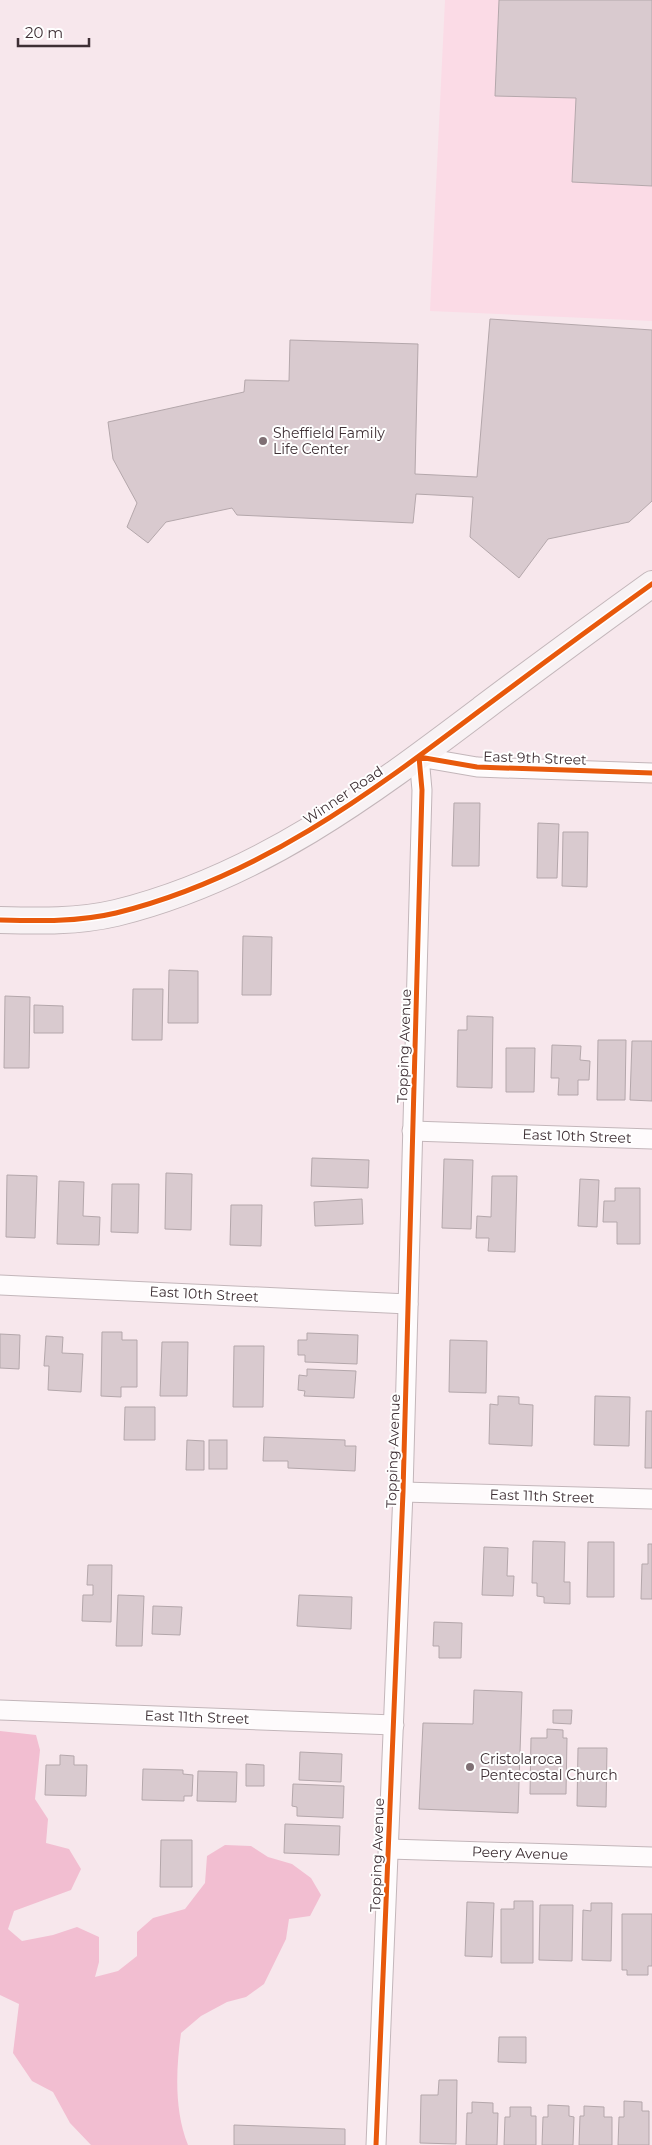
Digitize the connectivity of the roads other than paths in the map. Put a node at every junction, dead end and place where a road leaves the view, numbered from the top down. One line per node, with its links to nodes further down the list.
1 (652, 584): 2 (main road, Winner Road)
2 (419, 757): 3 (street, East 9th Street); 4 (main road, Winner Road); 5 (street, Topping Avenue)
3 (652, 773)
4 (0, 920)
5 (412, 1131): 6 (street, East 10th Street); 8 (street, Topping Avenue)
6 (652, 1138)
7 (0, 1285): 8 (street, East 10th Street)
8 (408, 1304): 9 (street, Topping Avenue)
9 (403, 1492): 10 (street, East 11th Street); 12 (street, Topping Avenue)
10 (652, 1499)
11 (0, 1710): 12 (street, East 11th Street)
12 (394, 1725): 13 (street, Topping Avenue)
13 (388, 1849): 14 (street, Peery Avenue); 15 (street, Topping Avenue)
14 (652, 1857)
15 (376, 2145)

